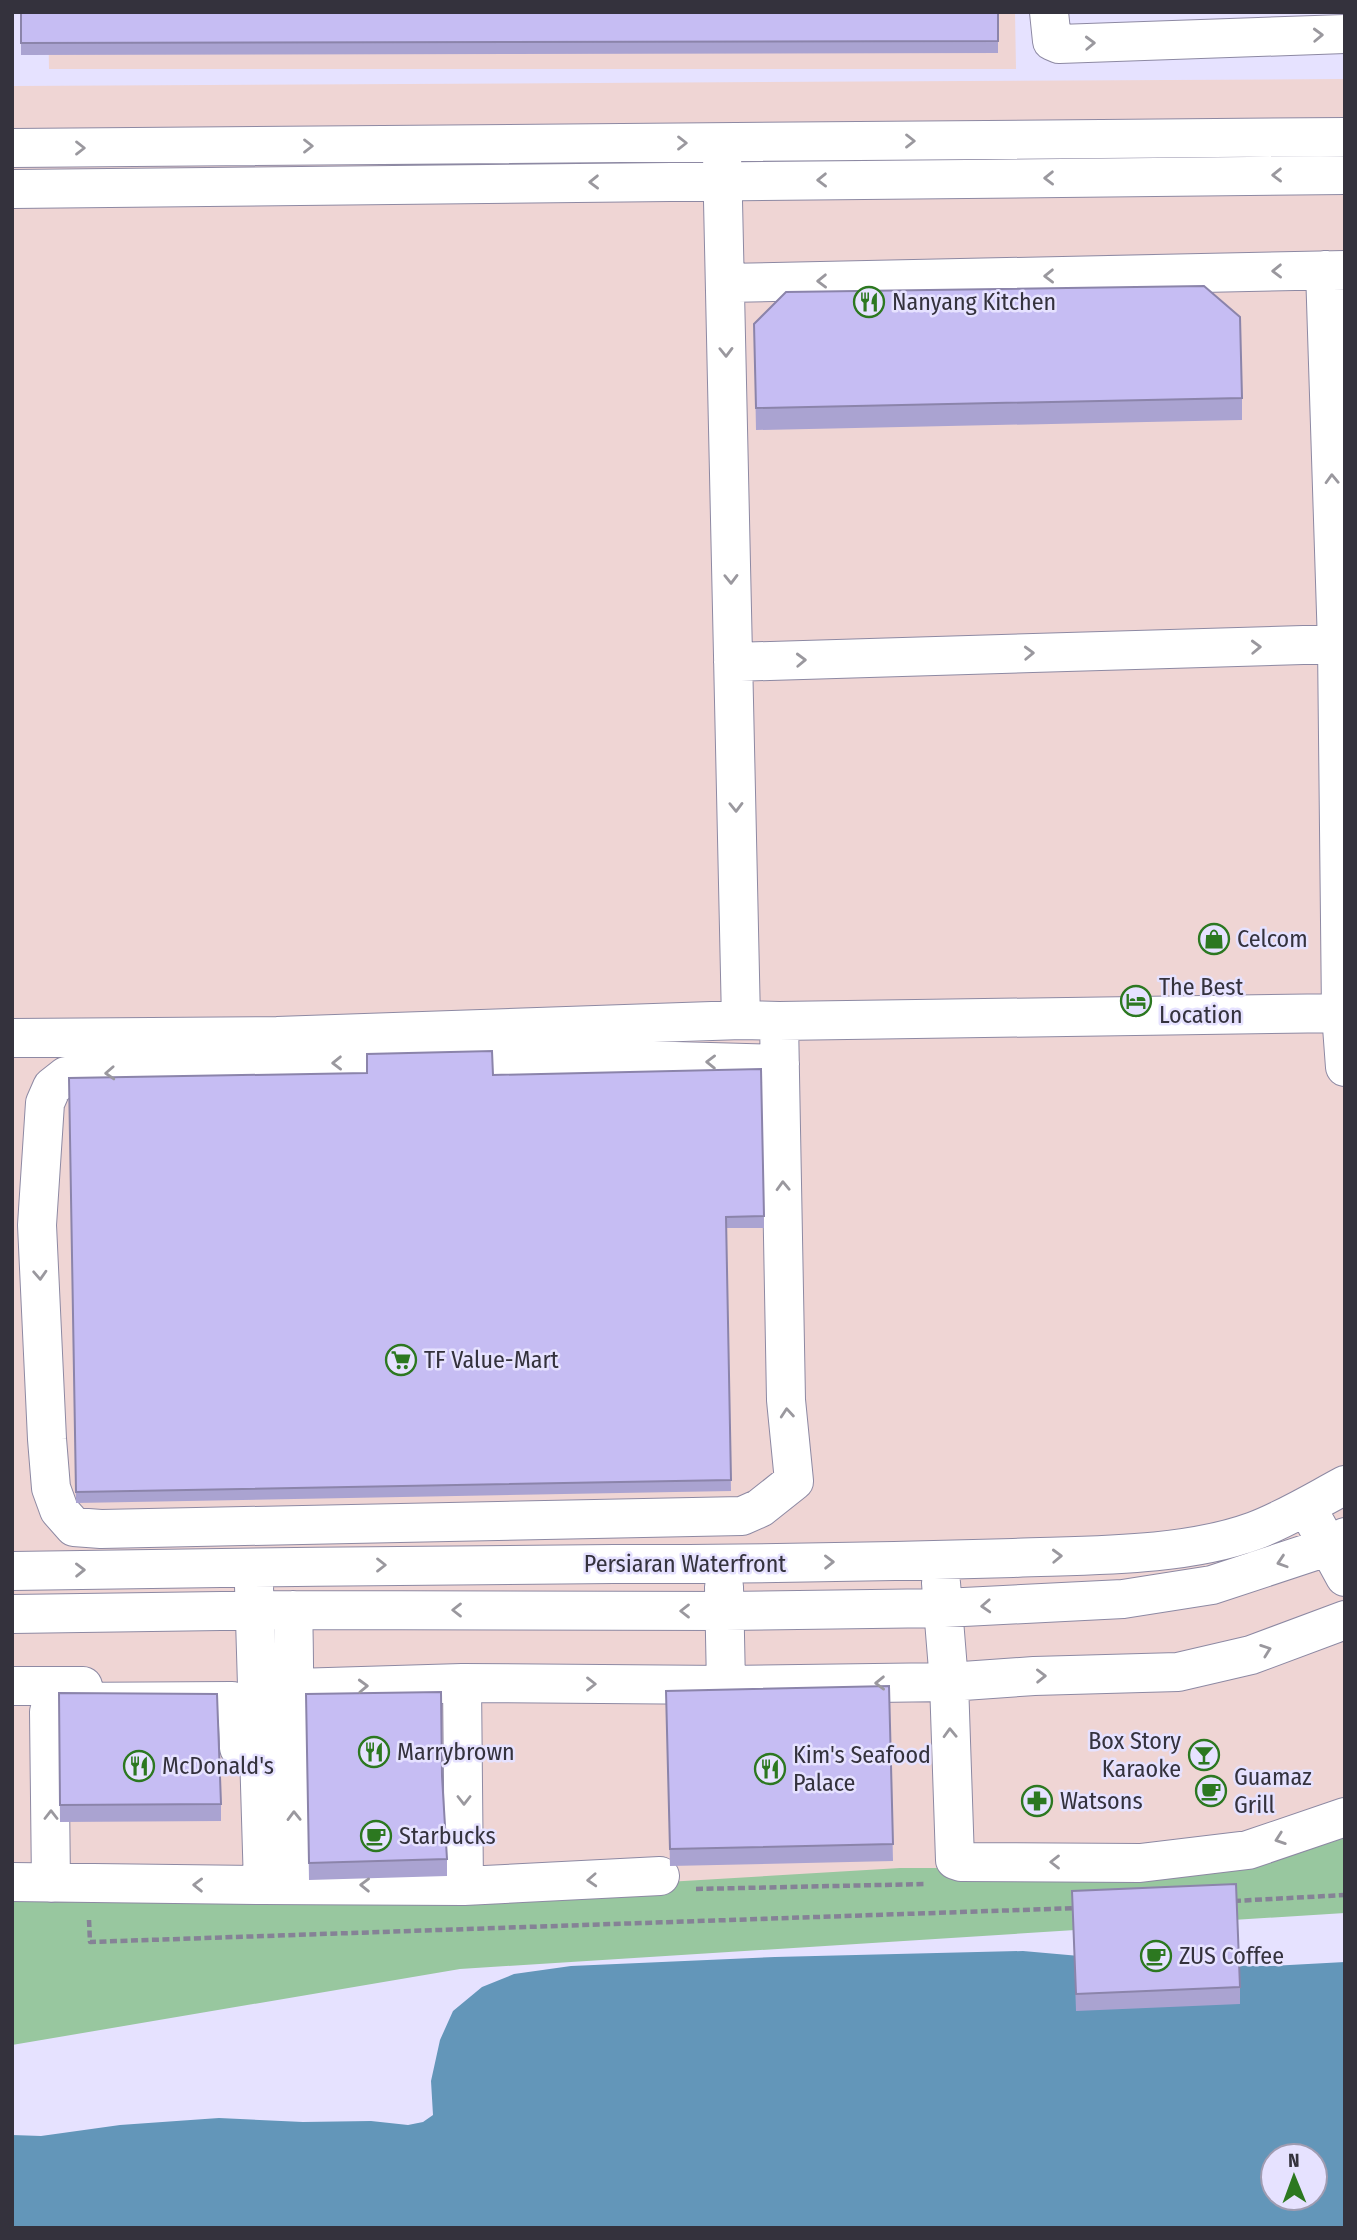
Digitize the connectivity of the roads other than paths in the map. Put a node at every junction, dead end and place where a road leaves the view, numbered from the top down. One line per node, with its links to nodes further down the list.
1 (1049, 12): 2 (street, one-way to 2)
2 (1345, 34)
3 (1345, 137): 4 (street, one-way to 3)
4 (722, 142): 5 (street, one-way to 4); 7 (street)
5 (12, 148)
6 (1345, 174): 7 (street, one-way to 7)
7 (723, 181): 8 (street, one-way to 8); 10 (street)
8 (12, 189)
9 (1335, 270): 10 (street, one-way to 10); 11 (street, one-way to 9)
10 (725, 284): 12 (street, one-way to 12)
11 (1337, 644): 12 (street, one-way to 11); 13 (street)
12 (733, 662): 14 (street, one-way to 14)
13 (1343, 1013): 15 (street); 19 (street)
14 (741, 1020): 15 (street); 17 (street)
15 (779, 1021): 18 (street)
16 (12, 1038): 17 (street)
17 (277, 1050): 18 (street, one-way to 17); 20 (street, one-way to 20)
18 (780, 1064): 23 (street, one-way to 18)
19 (1345, 1067)
20 (25, 1225): 23 (street, one-way to 23)
21 (1345, 1485): 22 (street, Persiaran Waterfront)
22 (1305, 1507): 24 (street); 25 (street, Persiaran Waterfront, one-way to 22)
23 (338, 1525): 27 (street)
24 (1340, 1553): 30 (street, Persiaran Waterfront, one-way to 30)
25 (940, 1560): 26 (street, Persiaran Waterfront, one-way to 25); 30 (street)
26 (723, 1564): 27 (street, Persiaran Waterfront, one-way to 26); 33 (street)
27 (338, 1565): 28 (street, Persiaran Waterfront)
28 (254, 1567): 29 (street, Persiaran Waterfront, one-way to 28); 32 (street)
29 (12, 1571)
30 (944, 1608): 33 (street, Persiaran Waterfront); 36 (street)
31 (293, 1609): 32 (street, Persiaran Waterfront); 33 (street, Persiaran Waterfront, one-way to 31); 41 (street)
32 (254, 1611): 34 (street, Persiaran Waterfront); 40 (street)
33 (725, 1611): 38 (street)
34 (12, 1614)
35 (1345, 1620): 36 (street, one-way to 35)
36 (949, 1682): 38 (street, one-way to 38); 42 (street, one-way to 36)
37 (462, 1683): 38 (street, one-way to 38); 41 (street, one-way to 37); 47 (street, one-way to 47)
38 (726, 1685)
39 (12, 1686): 40 (street)
40 (256, 1686): 46 (street)
41 (295, 1688): 46 (street, one-way to 41)
42 (1345, 1817)
43 (12, 1882): 44 (street)
44 (51, 1883): 46 (street, one-way to 44); 46 (street, one-way to 46)
45 (673, 1883): 47 (street, one-way to 47)
46 (268, 1885): 47 (street, one-way to 46)
47 (464, 1886)

